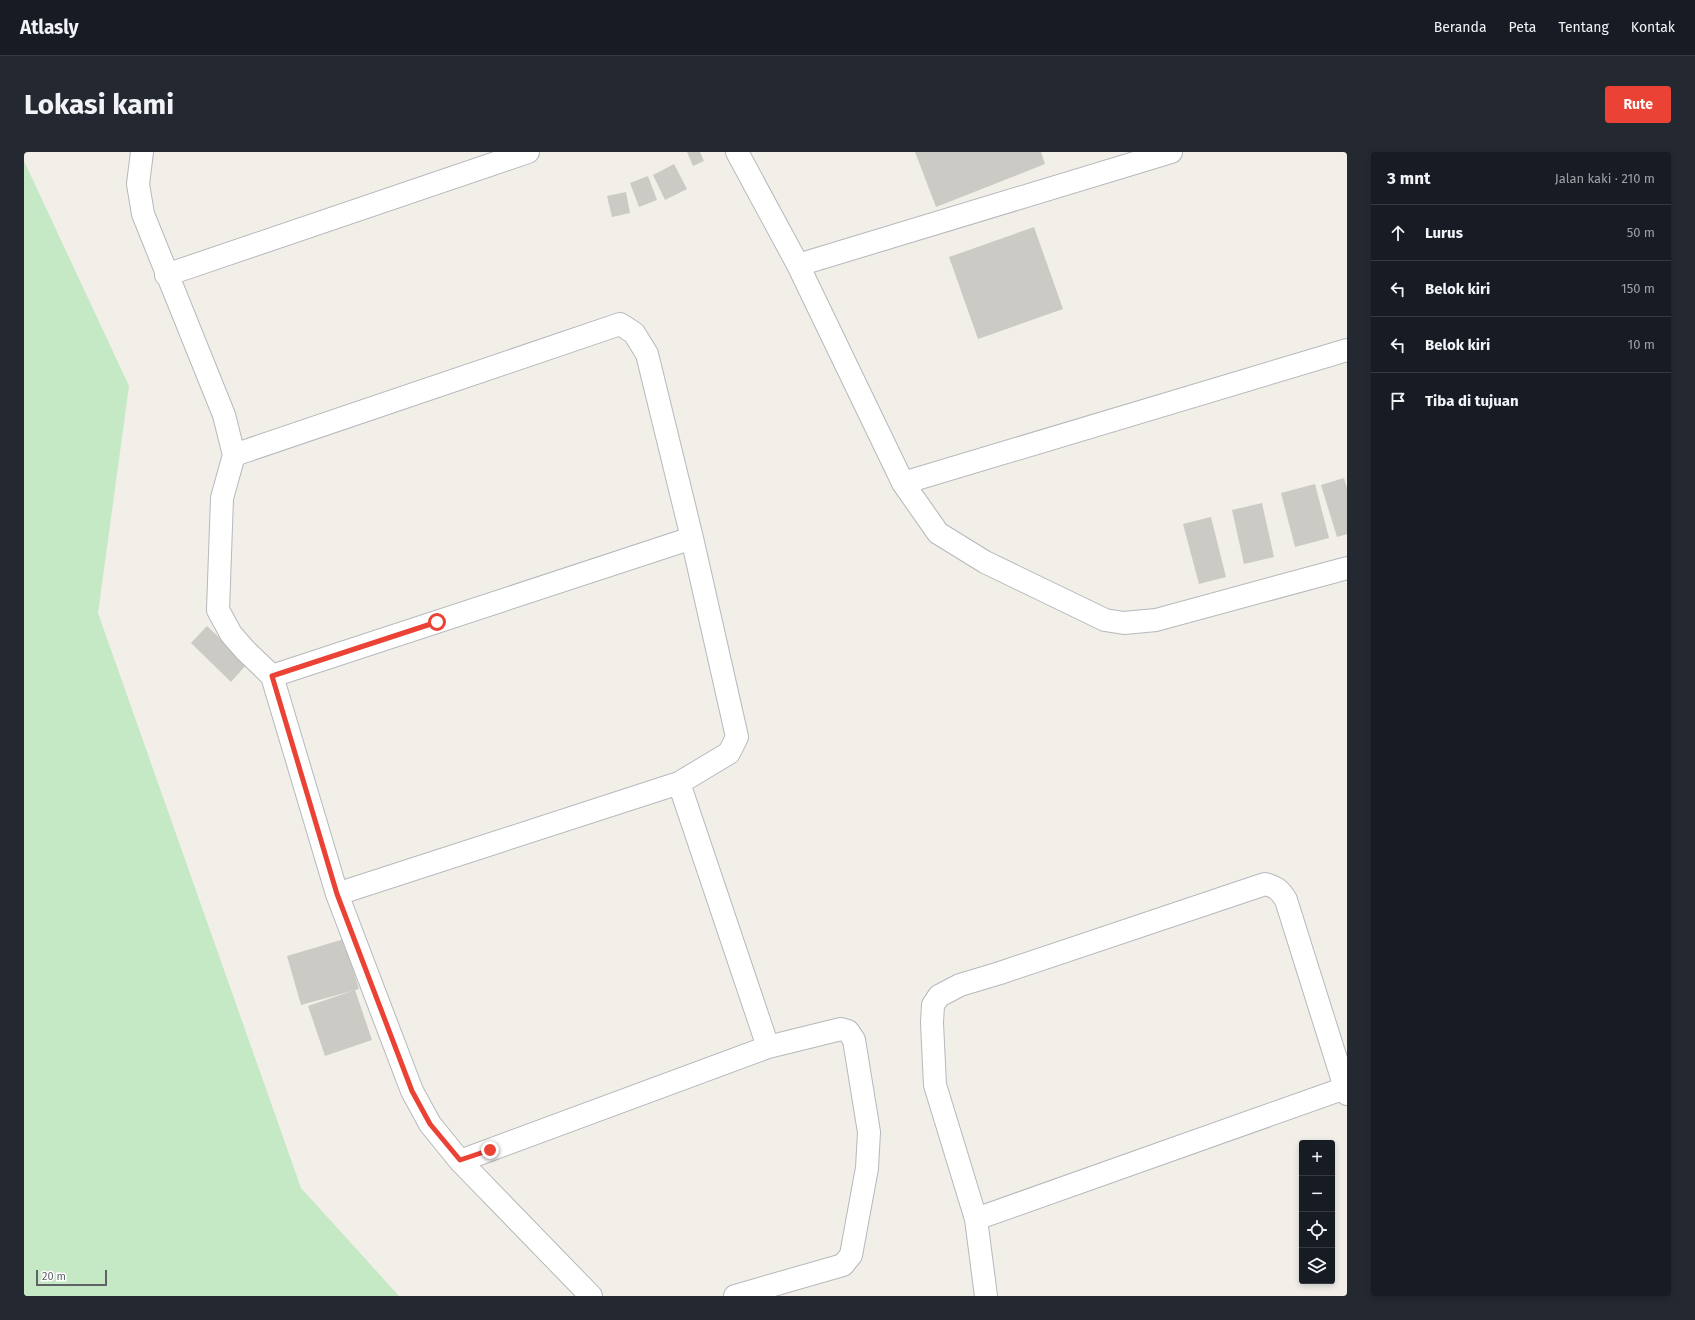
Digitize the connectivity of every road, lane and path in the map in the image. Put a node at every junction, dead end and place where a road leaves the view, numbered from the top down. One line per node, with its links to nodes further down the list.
1 (142, 152): 6 (street)
2 (528, 152): 6 (street)
3 (737, 152): 5 (street)
4 (1171, 152): 5 (street)
5 (798, 265): 9 (street)
6 (166, 275): 8 (street)
7 (1347, 350): 9 (street)
8 (234, 455): 10 (street); 12 (street)
9 (903, 483): 11 (street)
10 (692, 538): 12 (street); 13 (street)
11 (1347, 568)
12 (272, 676): 14 (street)
13 (679, 784): 14 (street); 15 (street)
14 (337, 894): 17 (street)
15 (768, 1047): 17 (street); 20 (street)
16 (1346, 1091): 18 (street); 18 (street)
17 (460, 1160): 19 (street)
18 (976, 1219): 21 (street)
19 (591, 1296)
20 (735, 1296)
21 (986, 1296)

